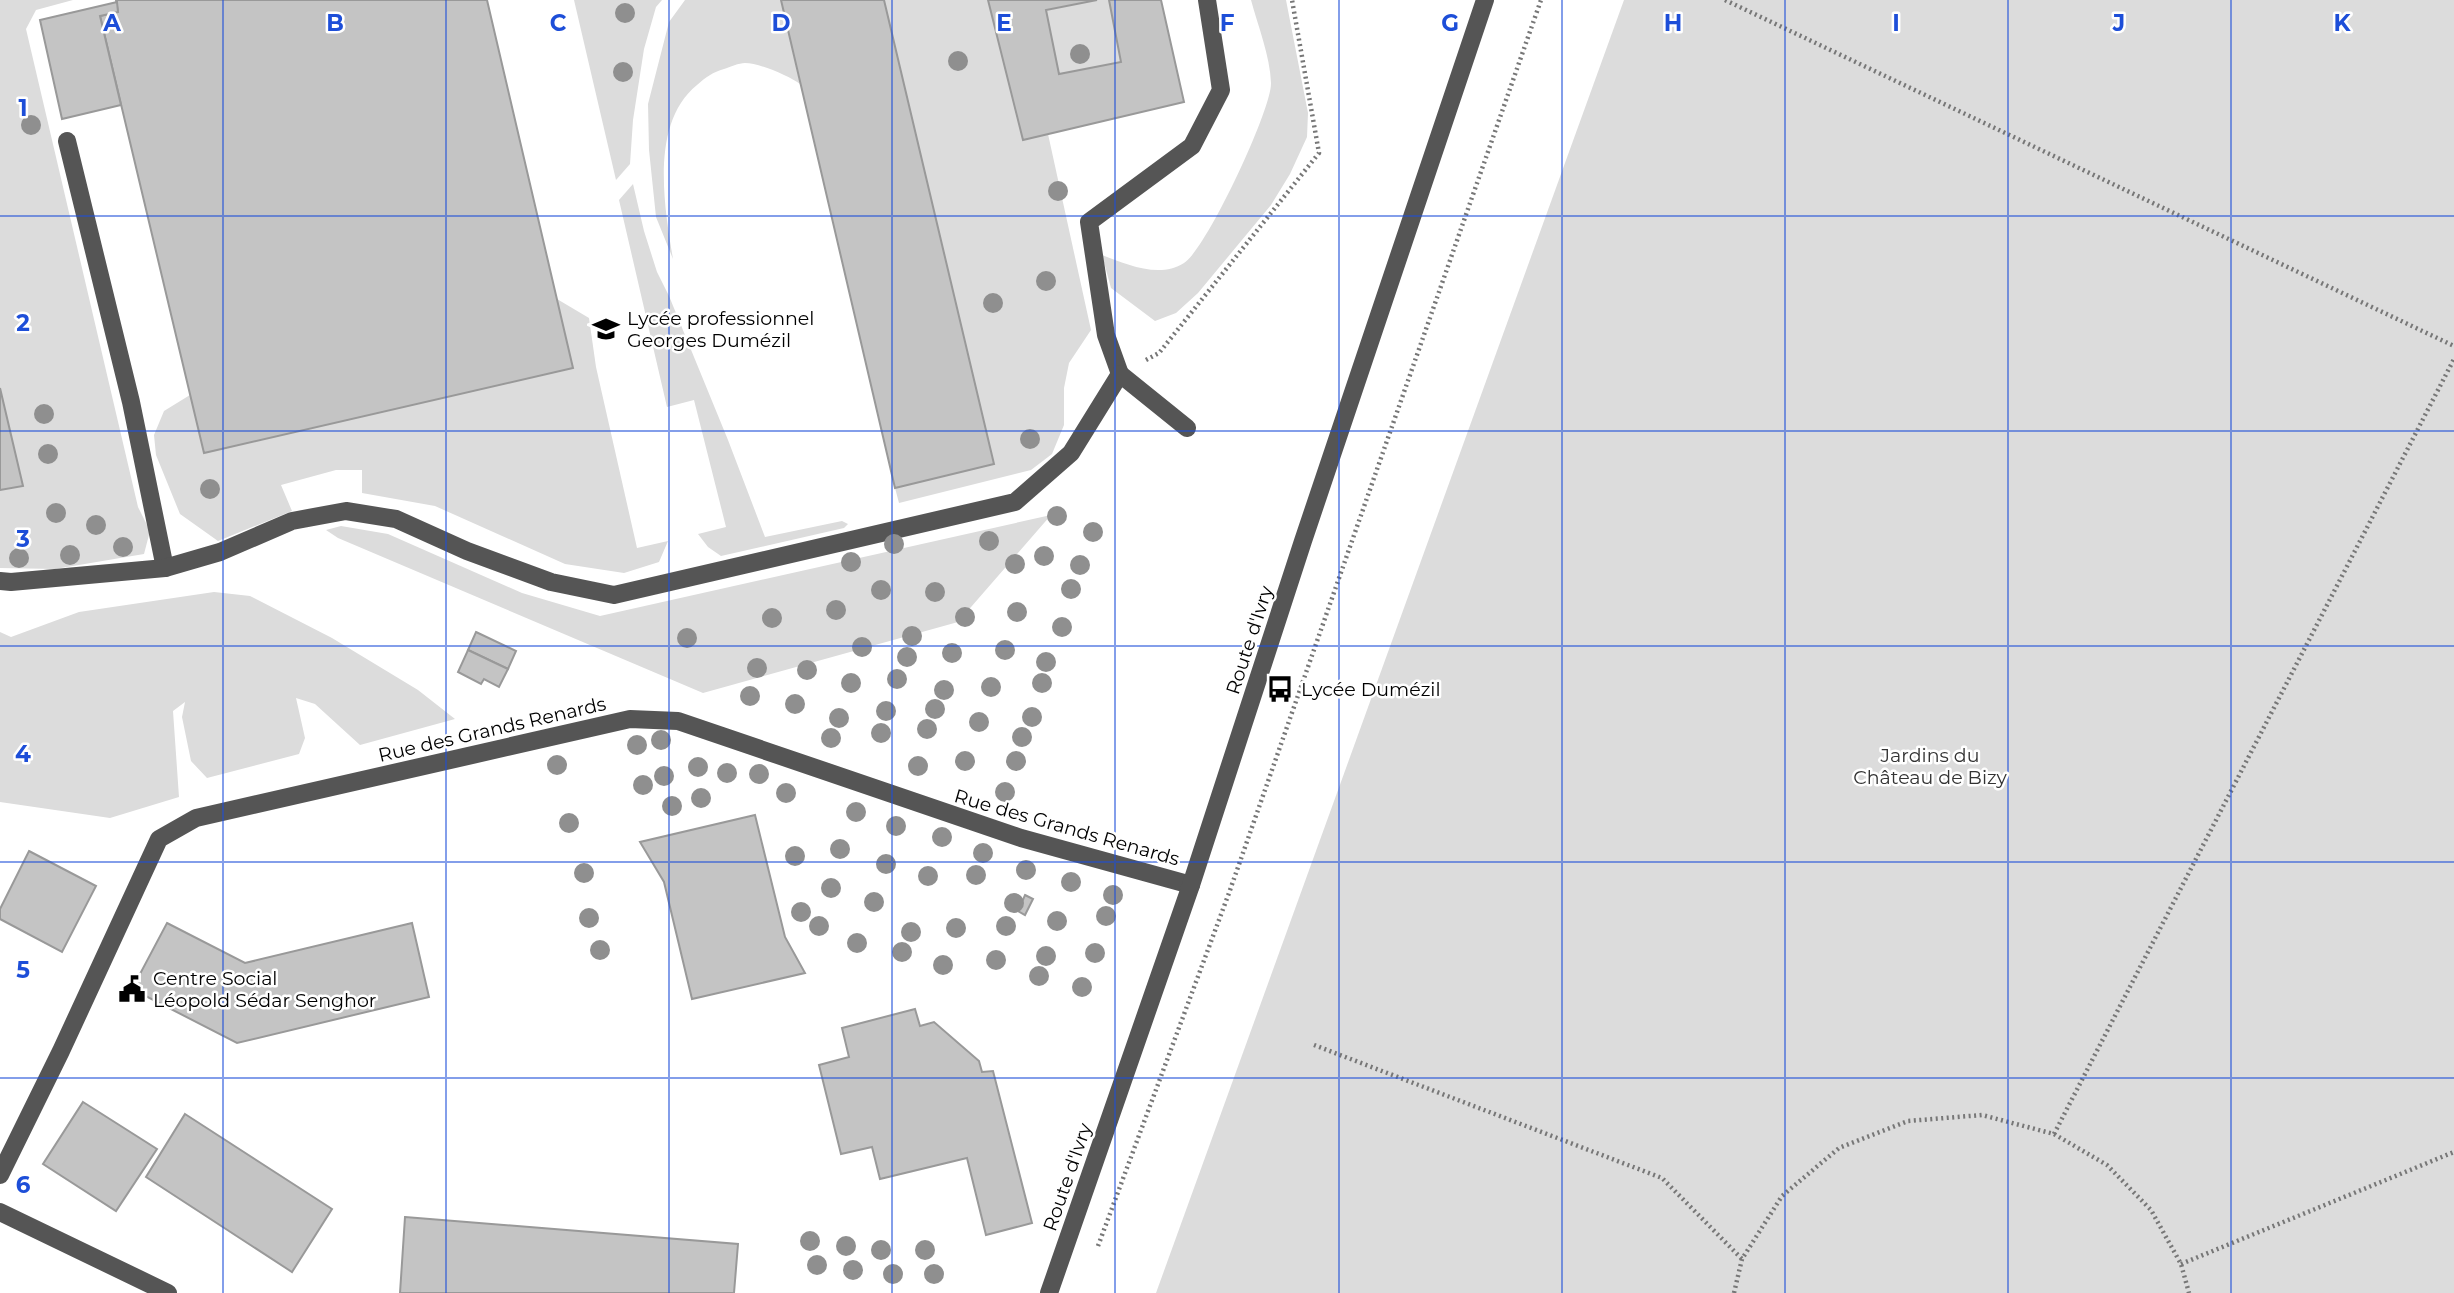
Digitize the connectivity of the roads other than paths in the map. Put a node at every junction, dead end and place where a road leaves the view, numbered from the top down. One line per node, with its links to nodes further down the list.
1 (1207, 0): 4 (street)
2 (1485, 0): 8 (street, Route d'Ivry)
3 (67, 141): 6 (street)
4 (1120, 374): 5 (street); 6 (street)
5 (1187, 428)
6 (165, 568): 7 (street)
7 (0, 581)
8 (1191, 885): 9 (street, Rue des Grands Renards); 12 (street, Route d'Ivry)
9 (0, 1175)
10 (0, 1212): 11 (street)
11 (169, 1293)
12 (1049, 1293)

